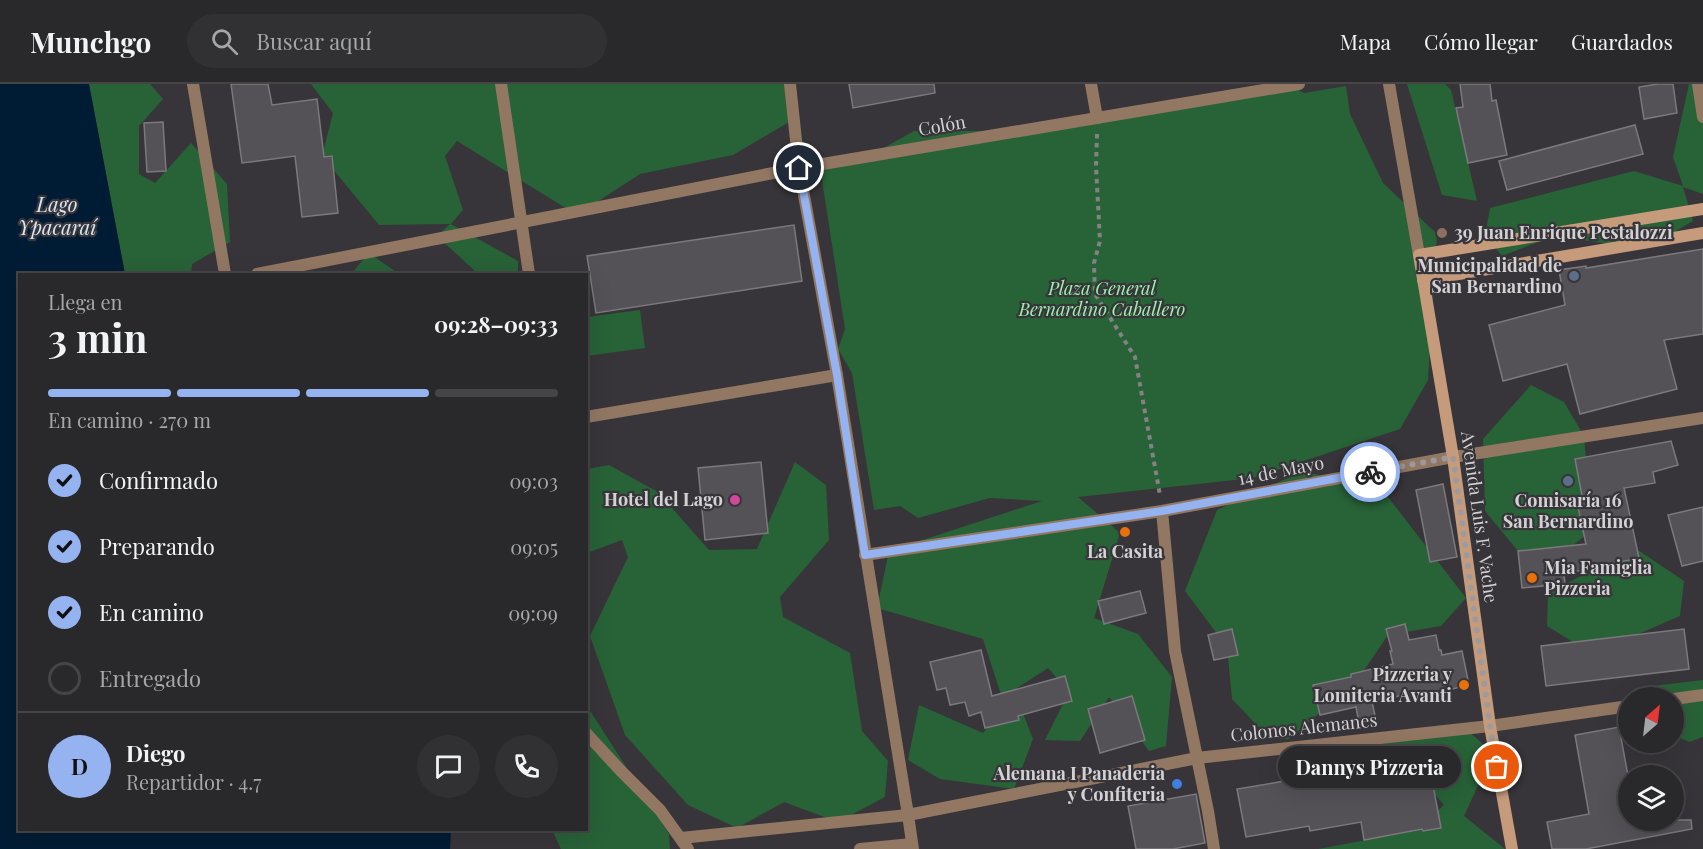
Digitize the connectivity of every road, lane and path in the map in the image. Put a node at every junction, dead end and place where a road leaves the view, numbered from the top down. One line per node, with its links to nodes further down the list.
1 (193, 84): 15 (street)
2 (501, 84): 12 (street)
3 (790, 84): 10 (street)
4 (1091, 84): 9 (street)
5 (1299, 84): 9 (street, Colón)
6 (1389, 84): 14 (street, Avenida Luis F. Vache)
7 (1698, 84): 8 (street)
8 (1703, 117)
9 (1097, 118): 10 (street, Colón); 23 (path)
10 (799, 168): 12 (street, Colón); 19 (street)
11 (1703, 209): 14 (street)
12 (522, 223): 16 (street, Colón); 17 (street)
13 (1703, 233): 18 (street)
14 (1419, 255): 18 (street, Avenida Luis F. Vache)
15 (225, 273)
16 (262, 273)
17 (529, 273)
18 (1423, 280): 22 (street, Avenida Luis F. Vache)
19 (837, 375): 20 (street); 24 (street)
20 (588, 417)
21 (1703, 418): 22 (street, 14 de Mayo)
22 (1453, 457): 23 (street, 14 de Mayo); 28 (street, Avenida Luis F. Vache)
23 (1162, 511): 24 (street, 14 de Mayo); 30 (street)
24 (865, 555): 31 (street)
25 (1703, 695): 26 (street)
26 (1684, 698)
27 (1618, 708): 28 (street, Colonos Alemanes)
28 (1490, 726): 30 (street, Colonos Alemanes); 37 (street, Avenida Luis F. Vache)
29 (588, 735): 32 (street)
30 (1197, 758): 31 (street, Colonos Alemanes); 36 (street)
31 (908, 815): 32 (street, Colonos Alemanes); 33 (street)
32 (681, 838): 34 (street)
33 (913, 847): 35 (street)
34 (688, 849)
35 (860, 849)
36 (1214, 849)
37 (1512, 849)

